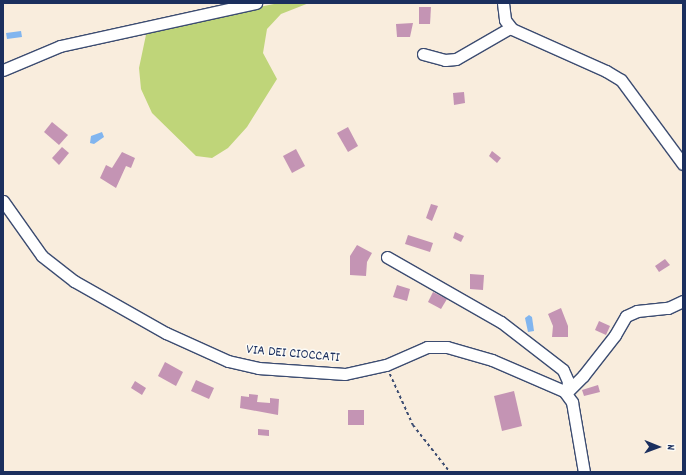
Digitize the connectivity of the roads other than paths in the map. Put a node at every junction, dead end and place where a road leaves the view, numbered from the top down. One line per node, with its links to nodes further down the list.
1 (256, 3): 5 (street)
2 (503, 3): 3 (street)
3 (510, 28): 4 (street); 6 (street)
4 (423, 54)
5 (3, 70)
6 (683, 164)
7 (3, 201): 10 (street, VIA DEI CIOCCATI)
8 (387, 257): 10 (street)
9 (683, 301): 10 (street)
10 (567, 392): 11 (street)
11 (584, 472)

